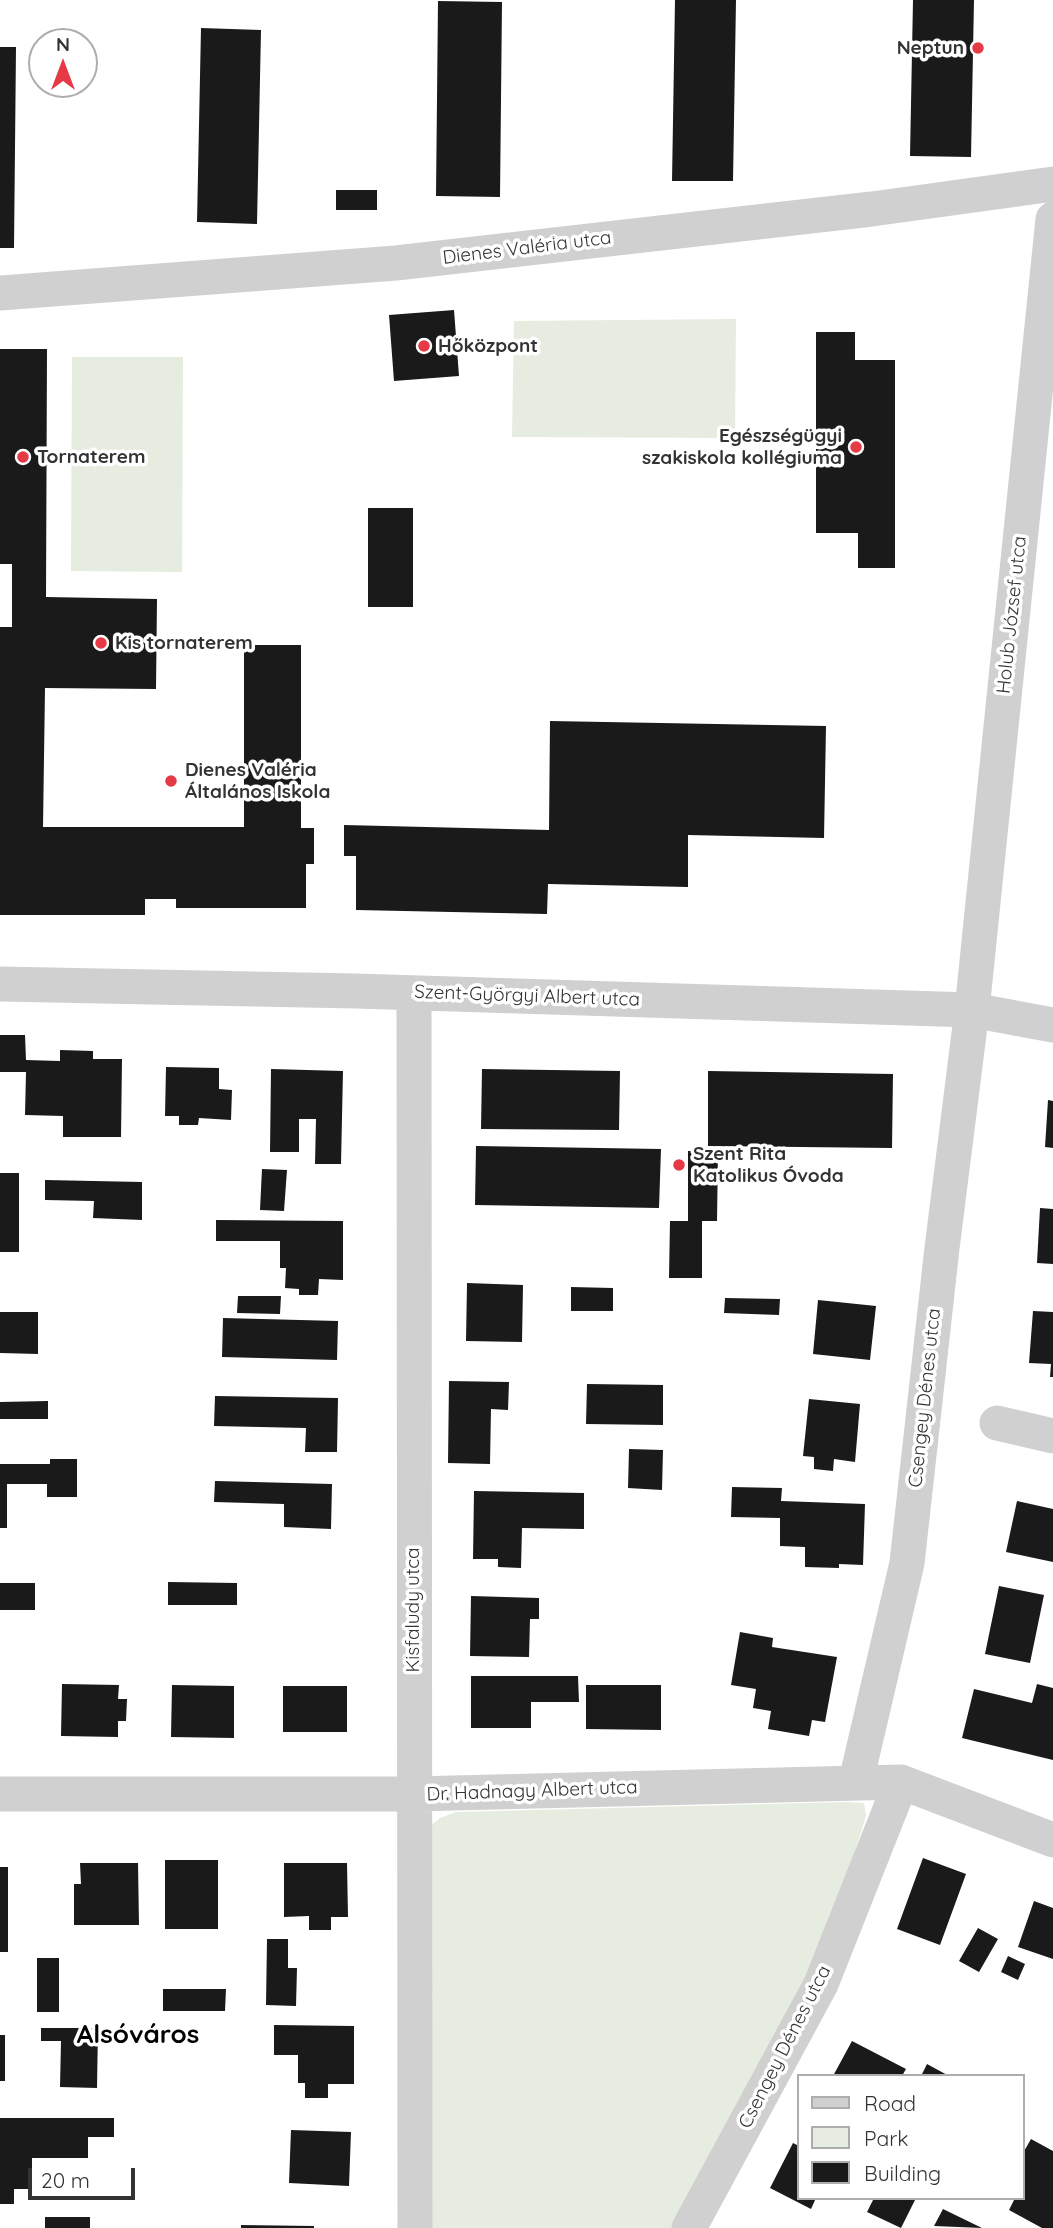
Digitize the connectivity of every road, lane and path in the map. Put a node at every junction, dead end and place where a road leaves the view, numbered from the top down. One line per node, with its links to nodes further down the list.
1 (1053, 184): 3 (street, Dienes Valéria utca)
2 (1053, 219): 6 (street, Holub József utca)
3 (0, 293)
4 (0, 984): 5 (street, Szent-Györgyi Albert utca)
5 (414, 993): 6 (street, Szent-Györgyi Albert utca); 13 (street, Kisfaludy utca)
6 (972, 1010): 7 (street, Szent-Györgyi Albert utca); 10 (street, Csengey Dénes utca)
7 (1053, 1025)
8 (996, 1423): 9 (street)
9 (1053, 1436)
10 (856, 1782): 11 (street, Dr. Hadnagy Albert utca); 13 (street, Dr. Hadnagy Albert utca)
11 (901, 1782): 14 (street, Dr. Hadnagy Albert utca); 16 (street, Csengey Dénes utca)
12 (0, 1794): 13 (street, Dr. Hadnagy Albert utca)
13 (413, 1794): 15 (street, Kisfaludy utca)
14 (1053, 1840)
15 (415, 2228)
16 (689, 2228)

